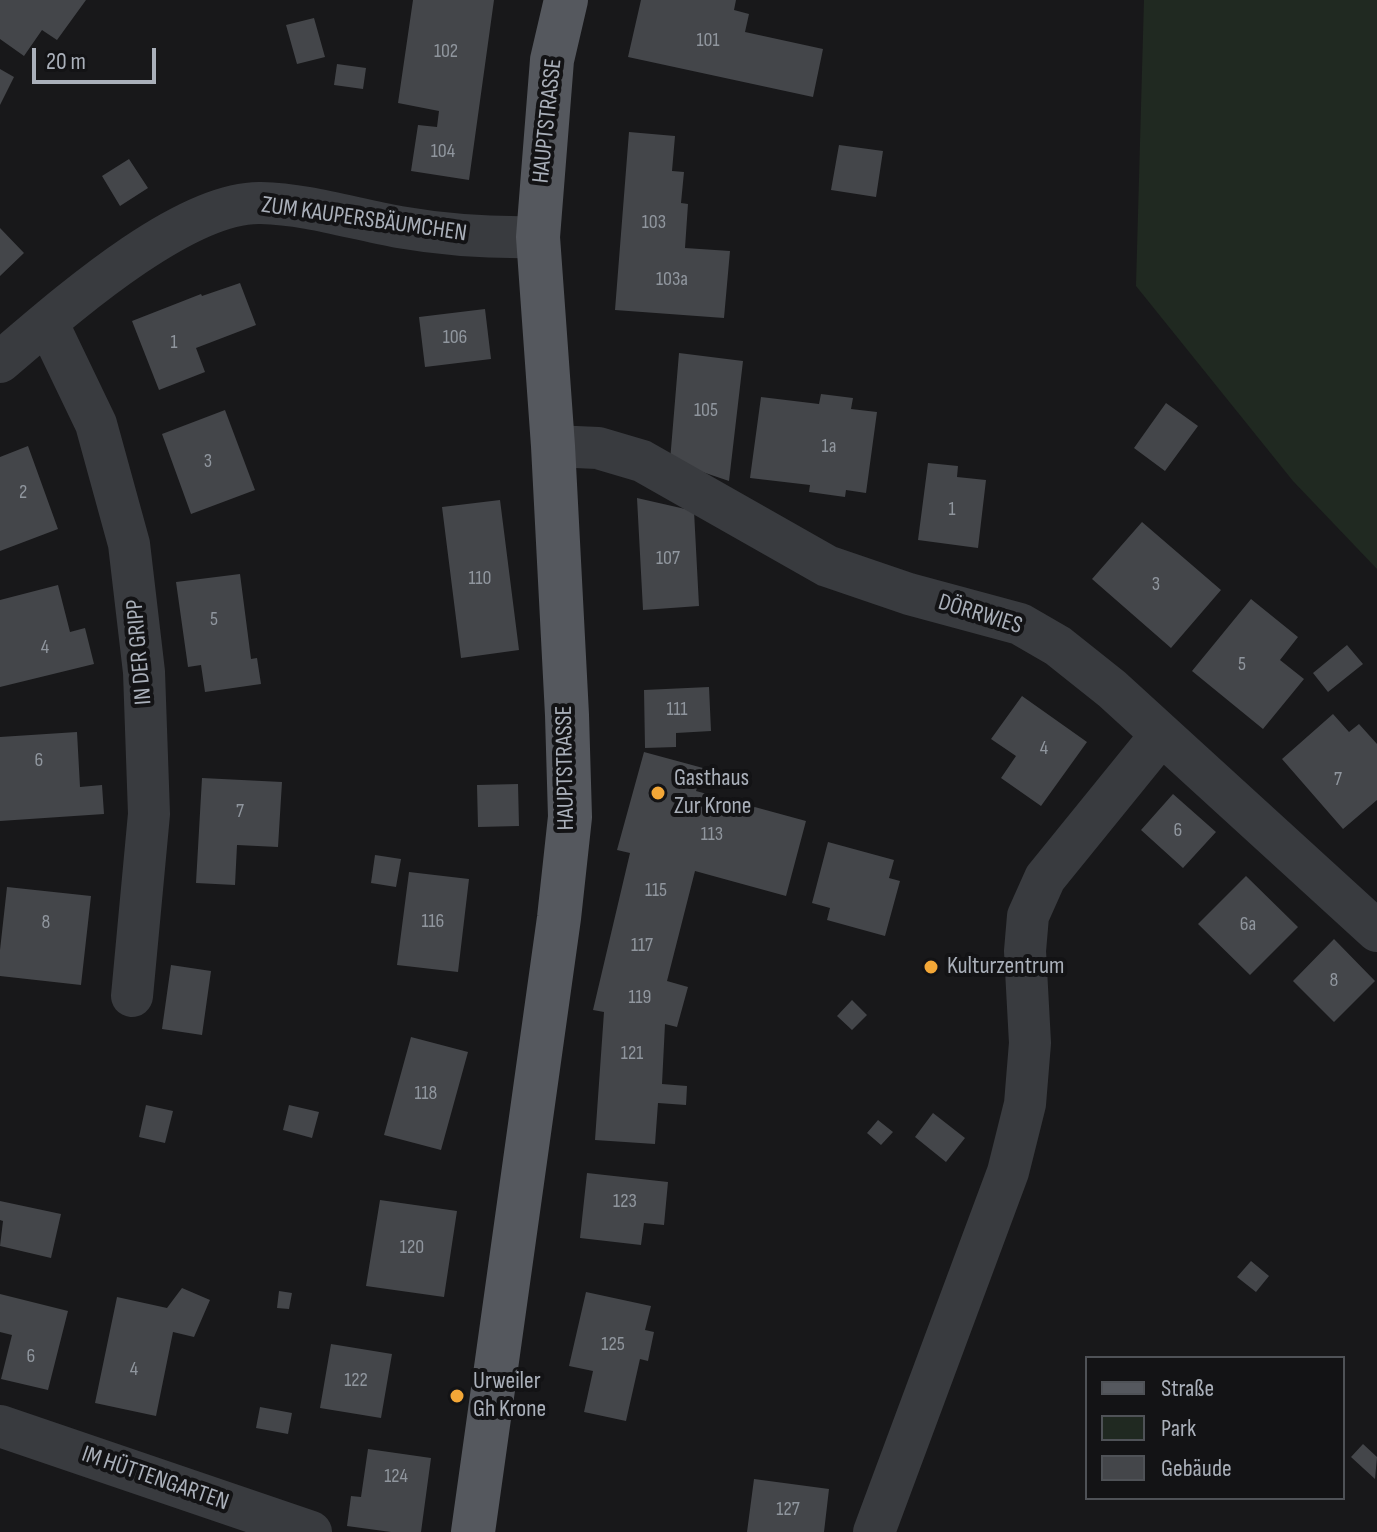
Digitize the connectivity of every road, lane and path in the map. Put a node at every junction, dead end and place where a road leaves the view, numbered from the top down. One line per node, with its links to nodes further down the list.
1 (566, 0): 2 (main road, HAUPTSTRASSE)
2 (538, 237): 3 (street, ZUM KAUPERSBÄUMCHEN); 5 (main road, HAUPTSTRASSE)
3 (47, 322): 4 (street, ZUM KAUPERSBÄUMCHEN); 8 (street, IN DER GRIPP)
4 (0, 362)
5 (553, 446): 6 (street, DÖRRWIES); 11 (main road, HAUPTSTRASSE)
6 (1161, 735): 7 (street, DÖRRWIES); 12 (street)
7 (1377, 931)
8 (132, 996)
9 (0, 1426): 10 (street, IM HÜTTENGARTEN)
10 (311, 1532)
11 (473, 1532)
12 (874, 1532)

